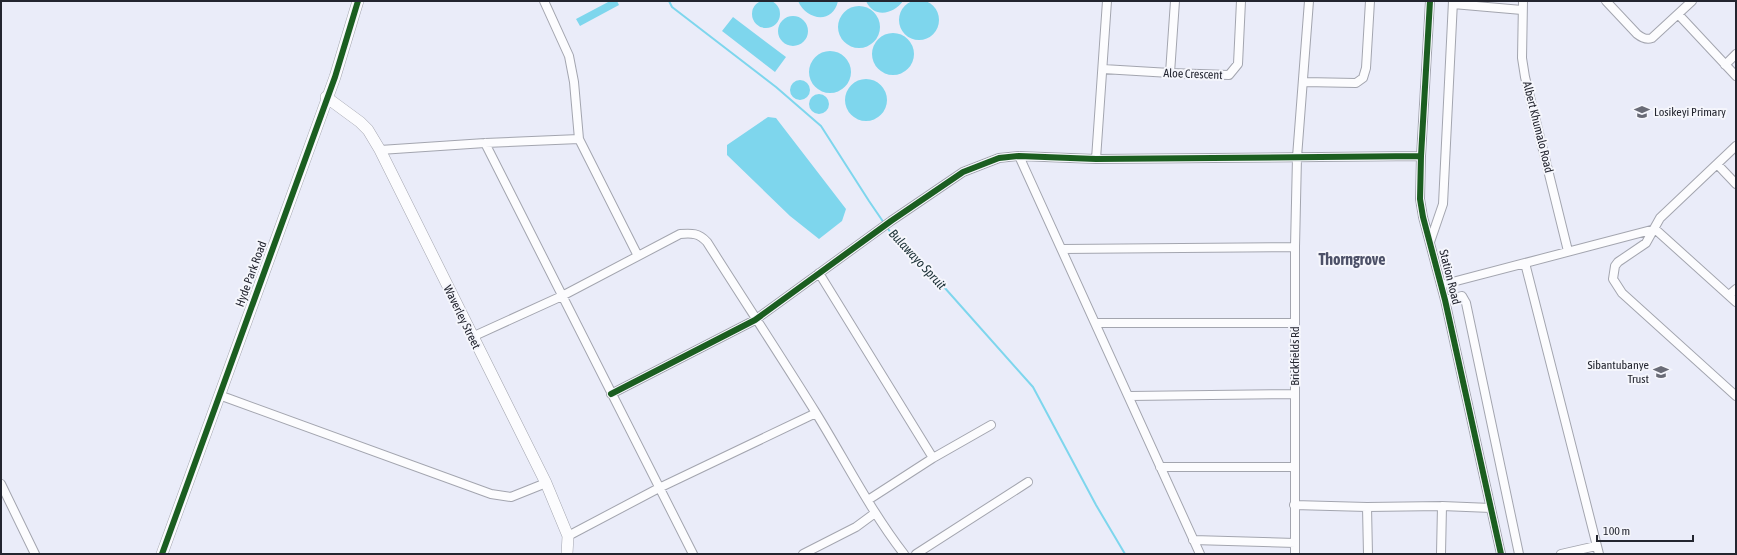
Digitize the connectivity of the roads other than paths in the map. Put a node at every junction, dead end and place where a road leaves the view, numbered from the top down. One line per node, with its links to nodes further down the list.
1 (358, 1): 21 (street, Hyde Park Road)
2 (544, 1): 22 (street)
3 (1107, 1): 17 (street)
4 (1174, 1): 18 (street)
5 (1241, 1): 18 (street, Aloe Crescent)
6 (1309, 1): 20 (street, Brickfields Rd)
7 (1370, 1): 20 (street)
8 (1430, 1): 27 (street, Station Road)
9 (1523, 1): 13 (street, Albert Khumalo Road)
10 (1606, 1): 14 (street)
11 (1692, 1): 14 (street)
12 (1453, 3): 13 (street); 33 (street)
13 (1522, 10): 36 (street, Albert Khumalo Road)
14 (1678, 14): 16 (street)
15 (1736, 54): 16 (street)
16 (1725, 65): 19 (street)
17 (1103, 69): 18 (street, Aloe Crescent); 29 (street)
18 (1170, 73)
19 (1736, 76)
20 (1304, 82): 28 (street, Brickfields Rd)
21 (326, 97): 25 (street, Waverley Street); 52 (street, Hyde Park Road)
22 (579, 139): 23 (street); 37 (street)
23 (485, 143): 25 (street); 43 (street)
24 (1736, 146): 30 (street)
25 (380, 150): 49 (street, Waverley Street)
26 (1019, 156): 29 (street); 35 (street); 39 (street)
27 (1421, 156): 28 (street); 33 (street, Station Road)
28 (1297, 157): 29 (street); 34 (street, Brickfields Rd)
29 (1096, 159)
30 (1717, 164): 31 (street); 32 (street)
31 (1736, 184)
32 (1655, 229): 36 (street); 42 (street); 54 (street)
33 (1430, 242): 40 (street, Station Road)
34 (1295, 247): 35 (street); 48 (street, Brickfields Rd)
35 (1062, 249): 47 (street)
36 (1568, 251): 38 (street)
37 (638, 256): 43 (street); 46 (street)
38 (1525, 263): 40 (street); 73 (street)
39 (819, 273): 46 (street); 57 (street)
40 (1441, 286): 44 (street, Station Road)
41 (1736, 289): 42 (street)
42 (1729, 295): 45 (street)
43 (562, 296): 49 (street); 50 (street)
44 (1445, 300): 68 (street, Station Road); 86 (street)
45 (1736, 302)
46 (755, 320): 50 (street); 55 (street)
47 (1096, 323): 48 (street); 53 (street)
48 (1295, 323): 51 (street, Brickfields Rd)
49 (472, 337): 61 (street, Waverley Street)
50 (611, 394): 63 (street)
51 (1295, 394): 53 (street); 59 (street, Brickfields Rd)
52 (219, 395): 61 (street); 75 (street, Hyde Park Road)
53 (1129, 396): 58 (street)
54 (1736, 396)
55 (816, 412): 63 (street); 64 (street)
56 (991, 426): 57 (street)
57 (933, 458): 64 (street)
58 (1160, 467): 59 (street); 71 (street)
59 (1294, 467): 65 (street, Brickfields Rd)
60 (1028, 482): 80 (street)
61 (546, 483): 70 (street, Waverley Street)
62 (1, 484): 74 (street)
63 (660, 488): 70 (street); 77 (street)
64 (868, 500): 69 (street)
65 (1294, 506): 67 (street); 72 (street, Brickfields Rd)
66 (1442, 506): 67 (street); 68 (street); 84 (street)
67 (1368, 508): 83 (street)
68 (1491, 508): 85 (street, Station Road)
69 (875, 513): 78 (street); 79 (street)
70 (568, 536): 76 (street, Waverley Street)
71 (1194, 540): 72 (street); 81 (street)
72 (1295, 543): 82 (street, Brickfields Rd)
73 (1596, 546): 87 (street); 88 (street)
74 (35, 554)
75 (162, 554)
76 (567, 554)
77 (693, 554)
78 (803, 554)
79 (904, 554)
80 (916, 554)
81 (1200, 554)
82 (1295, 554)
83 (1368, 554)
84 (1441, 554)
85 (1501, 554)
86 (1519, 554)
87 (1561, 554)
88 (1599, 554)

